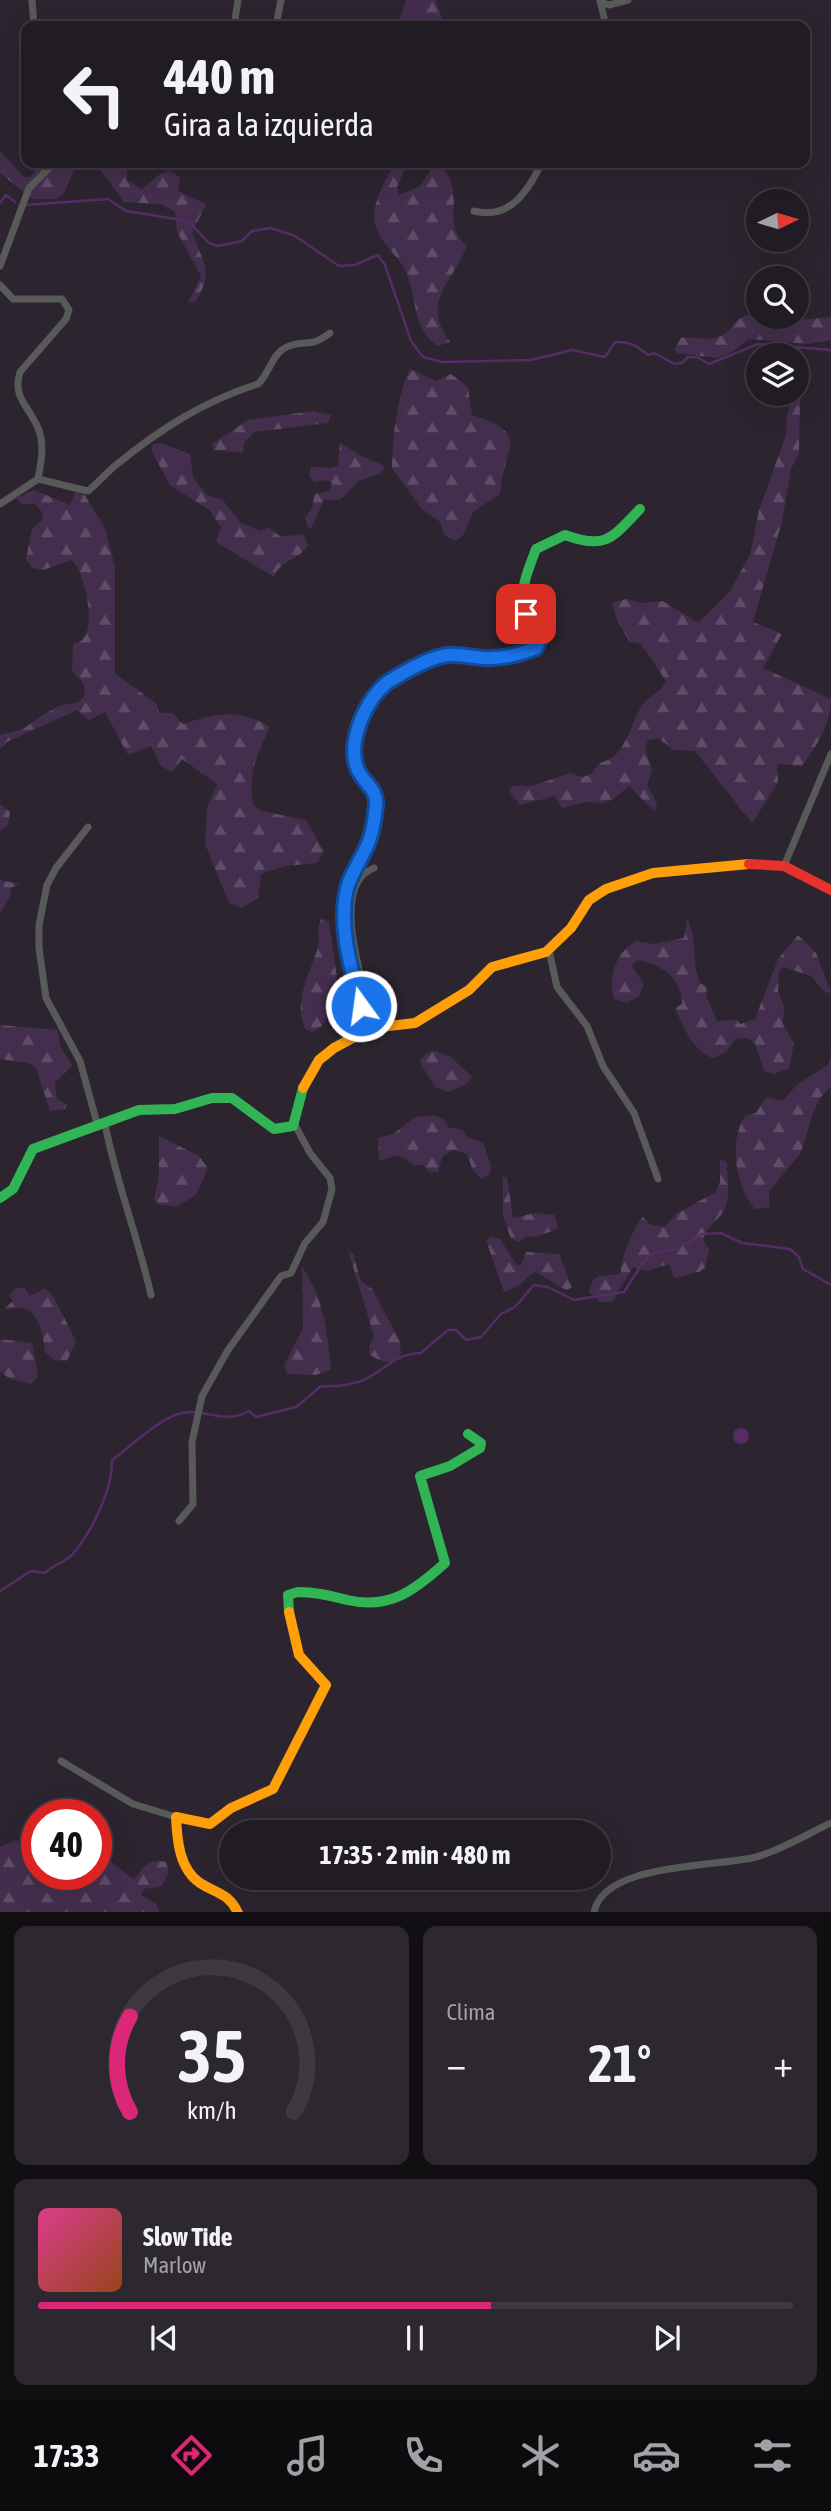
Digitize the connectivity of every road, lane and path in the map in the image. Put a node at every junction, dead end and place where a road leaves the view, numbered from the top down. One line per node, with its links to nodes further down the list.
1 (32, 0): 6 (street)
2 (238, 0): 7 (street)
3 (281, 0): 8 (street)
4 (628, 0): 5 (street)
5 (600, 1): 9 (street)
6 (34, 21)
7 (235, 21)
8 (277, 21)
9 (606, 21)
10 (49, 168): 13 (street)
11 (539, 168): 12 (street)
12 (474, 211)
13 (0, 266)
14 (0, 285): 16 (street)
15 (330, 333): 16 (street)
16 (38, 479): 17 (street)
17 (0, 504)
18 (640, 509): 25 (street)
19 (831, 754): 21 (street)
20 (88, 827): 27 (street)
21 (785, 866): 23 (street); 24 (street)
22 (374, 868): 25 (street)
23 (831, 890)
24 (549, 950): 25 (street); 28 (street)
25 (373, 1028): 26 (street)
26 (295, 1125): 27 (street); 32 (street)
27 (102, 1126): 29 (street); 30 (street)
28 (658, 1180)
29 (0, 1198)
30 (151, 1295)
31 (468, 1434): 34 (street)
32 (179, 1521)
33 (61, 1761): 34 (street)
34 (176, 1817): 36 (street)
35 (831, 1823): 37 (street)
36 (237, 1912)
37 (594, 1912)

